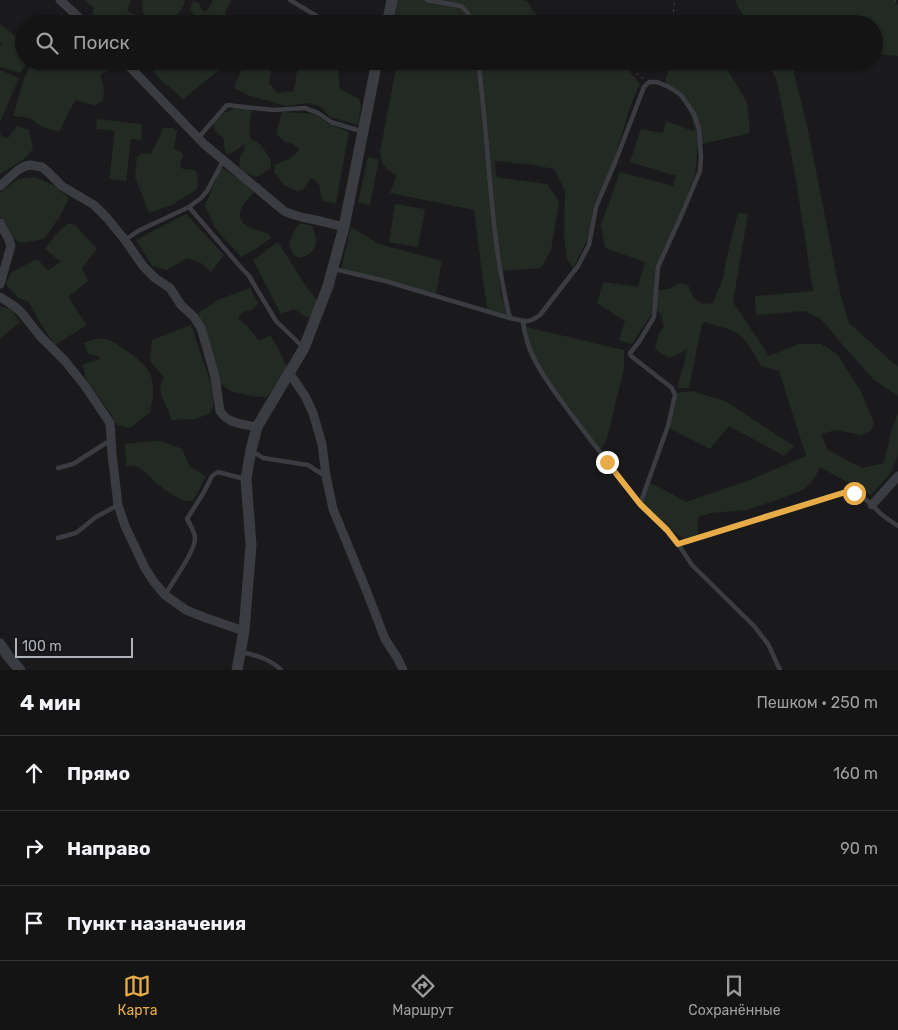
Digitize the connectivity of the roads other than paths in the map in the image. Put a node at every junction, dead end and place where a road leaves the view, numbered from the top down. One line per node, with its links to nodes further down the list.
1 (60, 0): 5 (street)
2 (290, 0): 6 (lane)
3 (392, 0): 7 (street)
4 (427, 0): 8 (lane)
5 (76, 15)
6 (315, 15)
7 (388, 15)
8 (469, 15)
9 (133, 70): 13 (street)
10 (375, 70): 12 (street)
11 (479, 70): 23 (lane)
12 (364, 131): 13 (lane); 18 (street)
13 (198, 138): 14 (street)
14 (223, 159): 16 (lane); 18 (street)
15 (0, 186): 19 (street)
16 (189, 207): 19 (lane); 25 (lane)
17 (0, 223): 21 (street)
18 (344, 227): 20 (street)
19 (125, 240): 27 (street)
20 (333, 269): 23 (lane); 25 (street)
21 (0, 284)
22 (0, 297): 28 (street)
23 (510, 318): 24 (lane)
24 (523, 321): 34 (lane); 34 (lane)
25 (304, 348): 26 (street)
26 (290, 374): 27 (street); 31 (street)
27 (257, 427): 29 (street)
28 (111, 441): 30 (lane); 35 (street)
29 (251, 450): 31 (lane); 33 (street)
30 (58, 468)
31 (326, 476): 47 (street)
32 (898, 476): 36 (street)
33 (246, 480): 40 (lane); 41 (street)
34 (640, 504): 39 (lane)
35 (118, 505): 38 (lane); 40 (street)
36 (872, 505): 37 (lane); 39 (lane)
37 (898, 526)
38 (58, 538)
39 (678, 544): 48 (lane)
40 (164, 595): 41 (street)
41 (244, 630): 43 (street)
42 (0, 644): 44 (street)
43 (241, 652): 45 (street); 46 (lane)
44 (20, 670)
45 (237, 670)
46 (282, 670)
47 (403, 670)
48 (780, 670)

